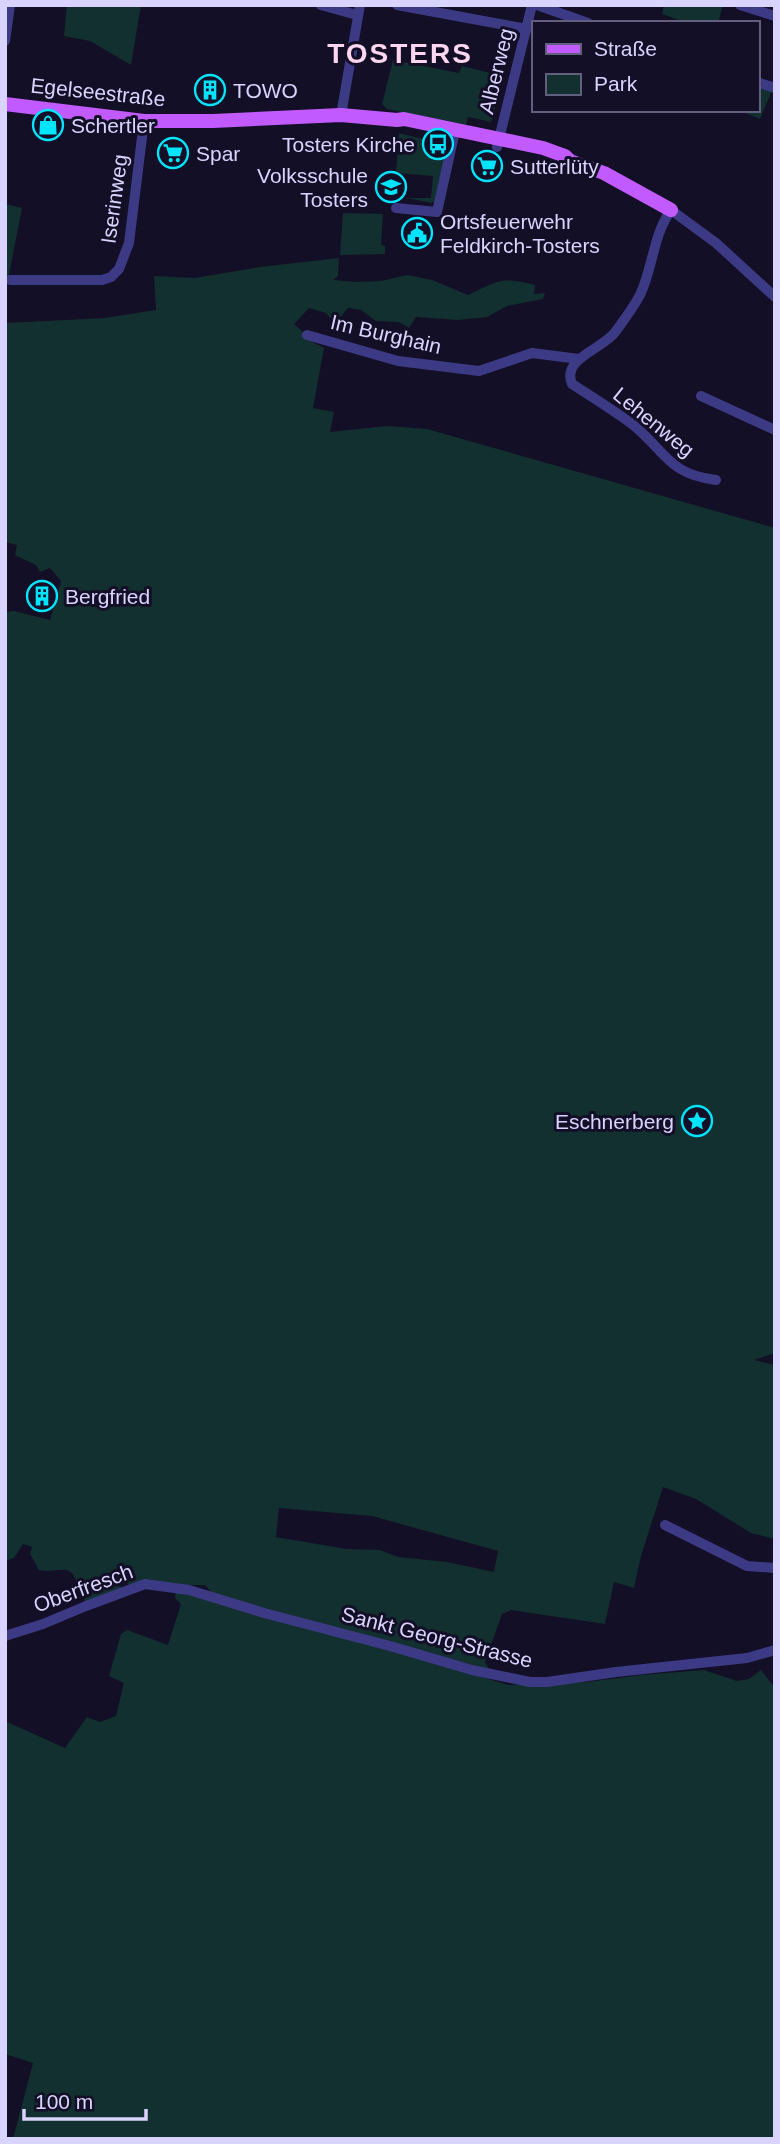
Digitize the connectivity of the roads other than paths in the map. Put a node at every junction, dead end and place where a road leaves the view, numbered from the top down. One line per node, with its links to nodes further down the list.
1 (10, 5): 10 (street)
2 (321, 5): 6 (street)
3 (397, 5): 9 (street)
4 (534, 5): 8 (street); 9 (street, Alberweg)
5 (740, 5): 7 (street)
6 (358, 10): 12 (street)
7 (775, 16)
8 (582, 21)
9 (527, 29): 15 (street, Alberweg)
10 (5, 41)
11 (5, 103): 13 (main road, Egelseestraße)
12 (341, 116): 13 (main road, Egelseestraße); 14 (main road, Egelseestraße)
13 (144, 121): 18 (street, Iserinweg)
14 (454, 134): 15 (main road, Egelseestraße); 16 (street)
15 (498, 144): 17 (main road, Egelseestraße)
16 (396, 208)
17 (671, 210): 19 (street, Egelseestraße); 21 (street)
18 (10, 280)
19 (775, 297)
20 (307, 335): 21 (street, Im Burghain)
21 (579, 359): 24 (street, Lehenweg)
22 (701, 396): 23 (street)
23 (775, 430)
24 (716, 480)
25 (665, 1525): 26 (street)
26 (775, 1568)
27 (216, 1599): 28 (street, Oberfresch); 29 (street, Sankt Georg-Strasse)
28 (5, 1636)
29 (775, 1650)

